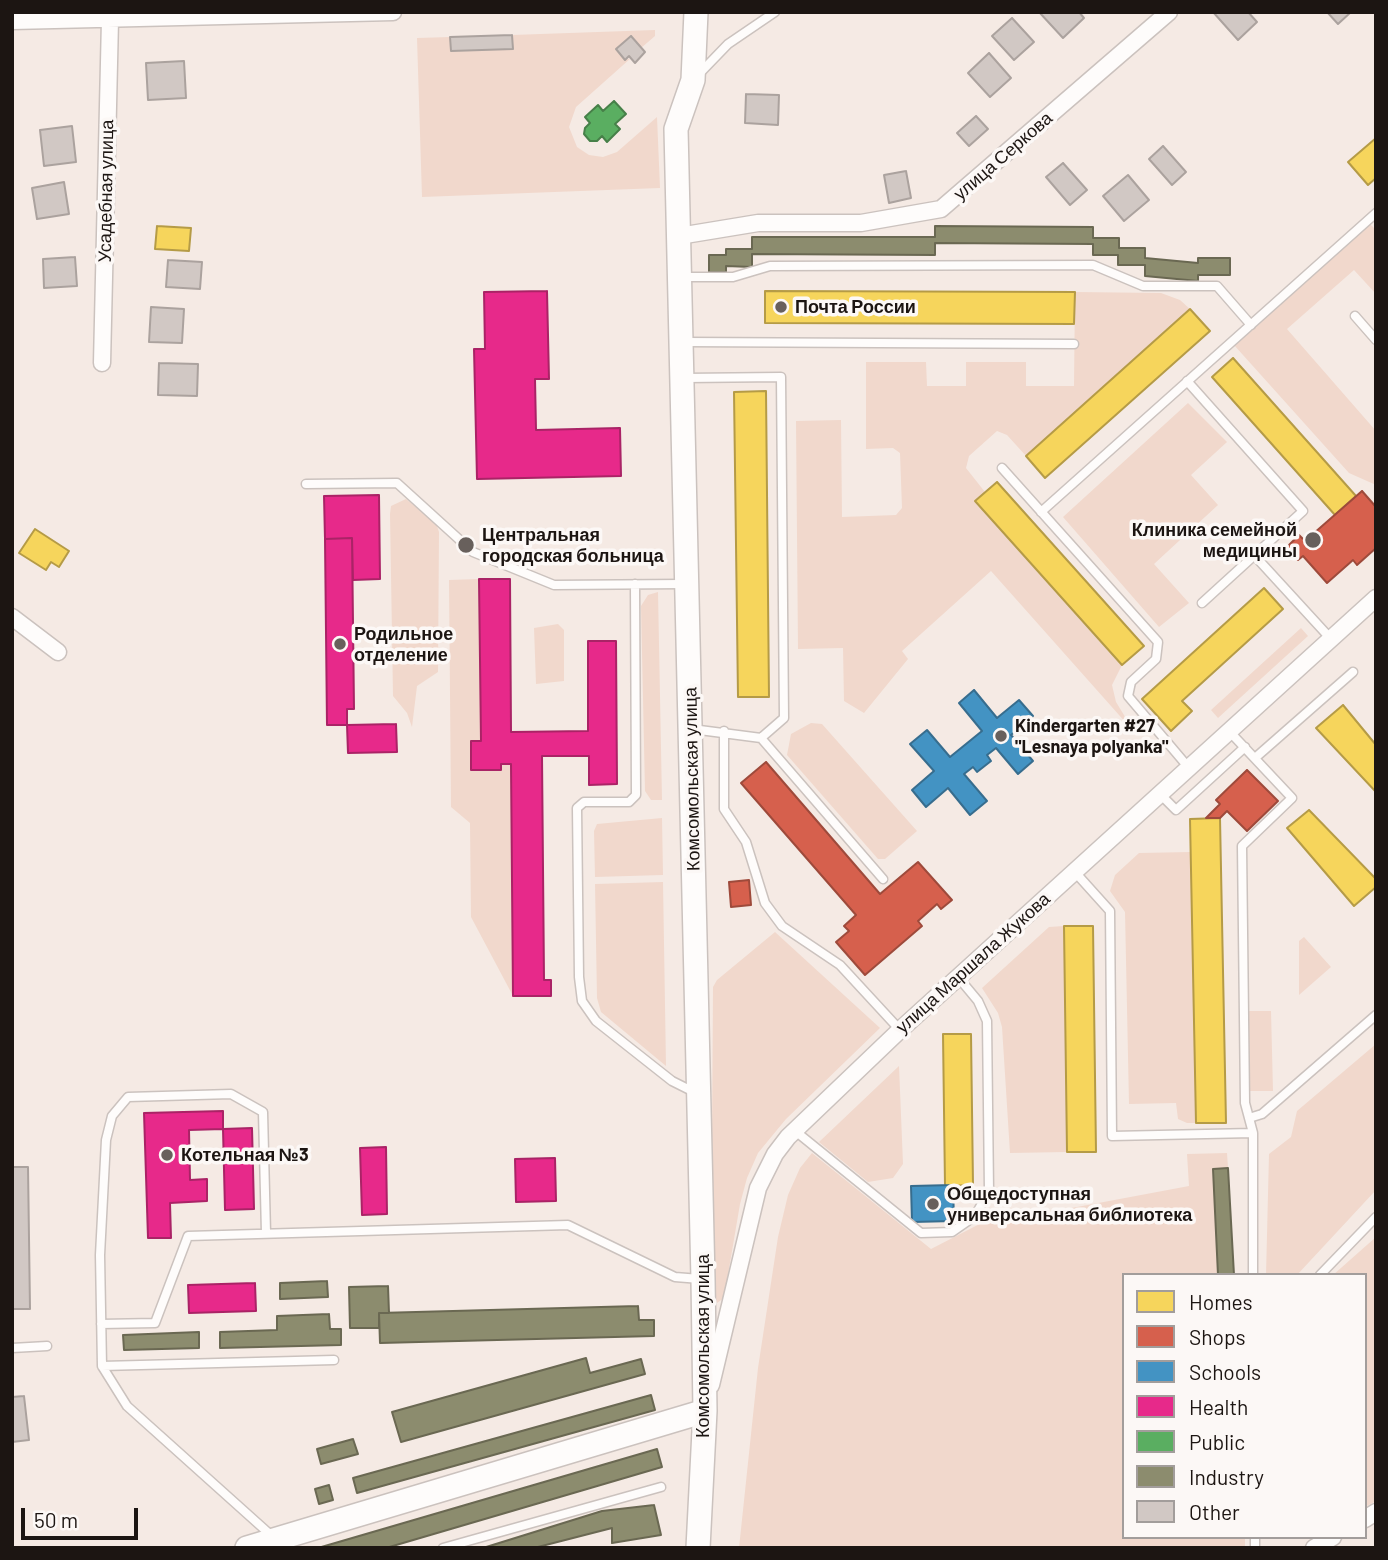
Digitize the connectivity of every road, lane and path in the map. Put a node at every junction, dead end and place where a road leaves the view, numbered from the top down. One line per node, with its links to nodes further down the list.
1 (393, 12): 5 (street)
2 (696, 12): 7 (street, Комсомольская улица)
3 (775, 12): 7 (lane)
4 (1169, 12): 9 (street, улица Серкова)
5 (110, 20): 6 (street); 16 (street, Усадебная улица)
6 (12, 21)
7 (693, 80): 9 (street, Комсомольская улица)
8 (1376, 214): 12 (lane)
9 (679, 236): 10 (street, Комсомольская улица)
10 (680, 277): 12 (lane); 14 (street, Комсомольская улица)
11 (1355, 316): 13 (lane)
12 (1251, 324): 18 (lane)
13 (1376, 340)
14 (681, 342): 15 (lane); 17 (street, Комсомольская улица)
15 (1074, 344)
16 (102, 363)
17 (682, 378): 24 (street, Комсомольская улица); 34 (lane)
18 (1187, 381): 21 (lane); 22 (lane)
19 (1002, 468): 21 (lane)
20 (306, 484): 23 (lane)
21 (1041, 512): 37 (lane)
22 (1254, 555): 26 (lane); 28 (lane)
23 (635, 584): 24 (lane); 44 (lane)
24 (687, 584): 31 (street, Комсомольская улица)
25 (1376, 598): 28 (street, улица Маршала Жукова)
26 (1202, 603)
27 (12, 617): 29 (street)
28 (1331, 639): 33 (street, улица Маршала Жукова)
29 (58, 652)
30 (1353, 672): 36 (lane)
31 (690, 729): 32 (lane); 44 (street, Комсомольская улица)
32 (724, 731): 34 (lane); 43 (lane)
33 (1229, 731): 35 (lane); 37 (street, улица Маршала Жукова)
34 (761, 738): 40 (lane)
35 (1245, 747): 36 (lane); 38 (lane)
36 (1255, 758): 45 (lane)
37 (1189, 768): 38 (street, улица Маршала Жукова)
38 (1160, 794): 39 (street, улица Маршала Жукова)
39 (1074, 872): 41 (street, улица Маршала Жукова); 47 (lane)
40 (883, 879)
41 (958, 977): 43 (street, улица Маршала Жукова); 46 (lane)
42 (1376, 1015): 45 (lane)
43 (900, 1030): 46 (street, улица Маршала Жукова)
44 (699, 1094): 52 (street, Комсомольская улица)
45 (1249, 1118): 47 (lane)
46 (794, 1130): 58 (street, улица Маршала Жукова)
47 (1253, 1133): 50 (lane)
48 (1376, 1217): 51 (lane)
49 (266, 1233): 52 (lane); 53 (lane); 53 (lane)
50 (1253, 1273)
51 (1322, 1273)
52 (703, 1279): 58 (street, Комсомольская улица)
53 (101, 1324): 57 (lane)
54 (47, 1346): 55 (lane)
55 (12, 1348)
56 (334, 1360): 57 (lane)
57 (102, 1366): 60 (lane)
58 (705, 1411): 60 (street); 64 (street, Комсомольская улица)
59 (661, 1487): 63 (lane)
60 (275, 1539): 62 (street)
61 (1330, 1539): 65 (street)
62 (247, 1548)
63 (443, 1548)
64 (698, 1548)
65 (1314, 1548)

